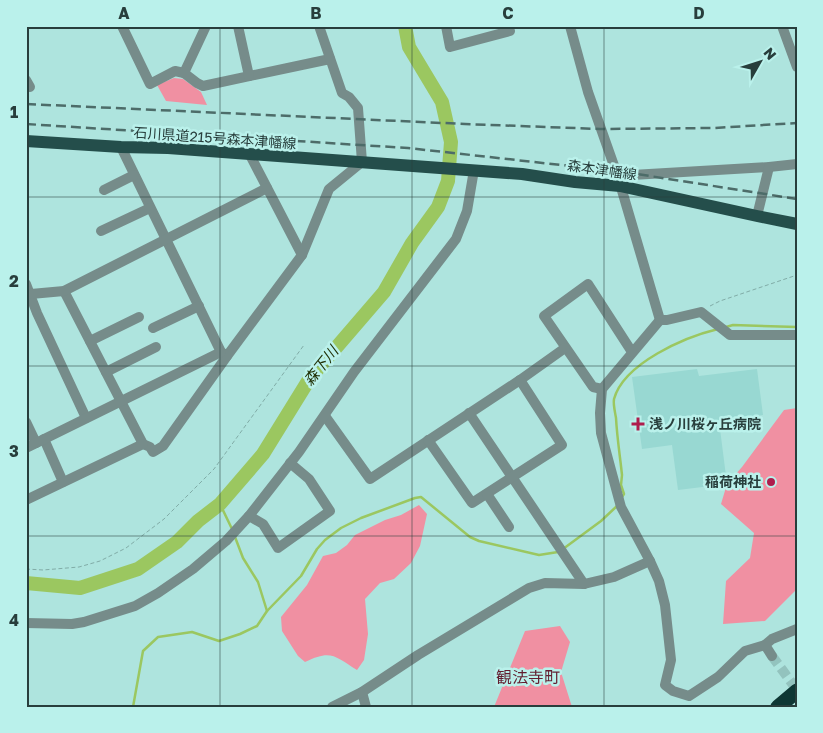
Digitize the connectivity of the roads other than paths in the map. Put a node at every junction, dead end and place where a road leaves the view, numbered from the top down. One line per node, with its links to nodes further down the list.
1 (122, 26): 11 (street)
2 (206, 26): 11 (street)
3 (238, 26): 12 (street)
4 (319, 26): 9 (street)
5 (446, 26): 8 (street)
6 (570, 26): 22 (street)
7 (782, 26): 10 (street)
8 (510, 31)
9 (330, 59): 12 (street); 16 (street)
10 (797, 67)
11 (184, 73): 12 (street)
12 (250, 76)
13 (26, 141): 14 (main road, 石川県道215号森本津幡線)
14 (121, 147): 15 (main road, 石川県道215号森本津幡線); 21 (street)
15 (250, 155): 16 (main road, 石川県道215号森本津幡線); 23 (street)
16 (362, 162): 18 (main road, 石川県道215号森本津幡線); 30 (street)
17 (797, 164): 19 (street)
18 (401, 165): 20 (main road, 森本津幡線)
19 (770, 167): 22 (street); 26 (street)
20 (474, 170): 22 (main road, 森本津幡線); 49 (street)
21 (134, 175): 24 (street); 25 (street)
22 (619, 182): 26 (main road, 森本津幡線); 36 (street)
23 (267, 188): 29 (street); 30 (street)
24 (104, 190)
25 (150, 208): 28 (street); 29 (street)
26 (757, 216): 27 (main road, 森本津幡線)
27 (797, 224)
28 (101, 231)
29 (166, 240): 32 (street); 34 (street)
30 (302, 255): 43 (street)
31 (26, 284): 33 (street)
32 (64, 291): 33 (street); 39 (street)
33 (31, 294): 50 (street)
34 (199, 306): 37 (street); 43 (street)
35 (139, 317): 39 (street)
36 (660, 320): 38 (street); 42 (street)
37 (153, 328)
38 (797, 336)
39 (90, 340): 44 (street)
40 (156, 347): 44 (street)
41 (565, 348): 42 (street); 45 (street); 46 (street)
42 (632, 352): 46 (street)
43 (224, 354): 47 (street); 54 (street)
44 (106, 372): 47 (street)
45 (520, 380): 48 (street); 56 (street)
46 (602, 389): 62 (street)
47 (121, 402): 50 (street); 54 (street)
48 (469, 413): 52 (street); 56 (street)
49 (325, 416): 52 (street); 55 (street)
50 (86, 418): 53 (street)
51 (26, 422): 53 (street)
52 (428, 440): 58 (street)
53 (35, 444): 57 (street)
54 (143, 444): 57 (street)
55 (290, 463): 60 (street); 60 (street)
56 (512, 477): 58 (street); 63 (street)
57 (63, 482): 59 (street)
58 (486, 494): 61 (street)
59 (26, 500)
60 (250, 516): 64 (street)
61 (509, 527)
62 (650, 561): 63 (street); 66 (street)
63 (584, 584): 68 (street)
64 (26, 623)
65 (797, 629): 66 (street)
66 (765, 645): 67 (street)
67 (772, 656)
68 (362, 692): 70 (street); 71 (street)
69 (793, 701): 72 (highway)
70 (332, 707)
71 (366, 707)
72 (778, 707)

